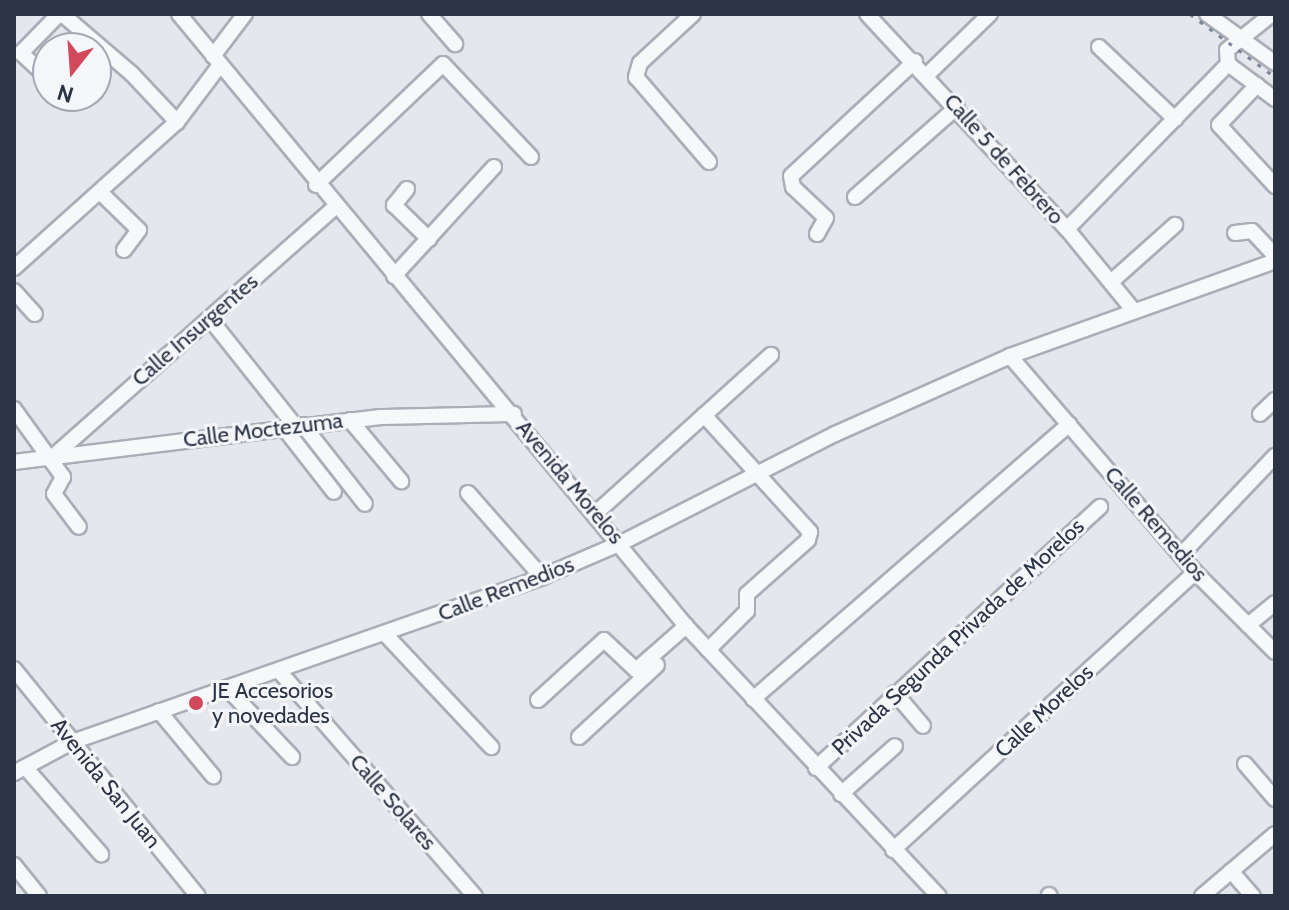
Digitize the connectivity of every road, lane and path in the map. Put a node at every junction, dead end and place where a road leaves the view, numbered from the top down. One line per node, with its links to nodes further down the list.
1 (60, 14): 10 (street); 11 (street)
2 (179, 14): 16 (street, Avenida Morelos)
3 (245, 14): 16 (street)
4 (429, 14): 14 (street)
5 (693, 14): 29 (street)
6 (867, 14): 17 (street, Calle 5 de Febrero)
7 (990, 14): 22 (street)
8 (1207, 14): 12 (street)
9 (1272, 14): 12 (street)
10 (40, 32)
11 (77, 32)
12 (1241, 39): 19 (street); 21 (street)
13 (32, 40): 18 (street)
14 (455, 44)
15 (1099, 47): 26 (street)
16 (217, 61): 27 (street); 31 (street, Avenida Morelos)
17 (915, 61): 22 (street, Calle 5 de Febrero); 40 (street)
18 (32, 63)
19 (1275, 63)
20 (112, 64): 27 (street)
21 (1228, 64): 23 (street); 26 (street)
22 (927, 75): 25 (street, Calle 5 de Febrero)
23 (1257, 85): 24 (street); 32 (street)
24 (1275, 99)
25 (957, 107): 35 (street); 38 (street, Calle 5 de Febrero)
26 (1175, 119): 38 (street)
27 (177, 122): 34 (street)
28 (531, 157): 31 (street)
29 (709, 162)
30 (494, 167): 41 (street)
31 (316, 185): 36 (street, Avenida Morelos)
32 (1275, 186)
33 (407, 189): 41 (street)
34 (100, 192): 42 (street); 44 (street)
35 (855, 197)
36 (335, 207): 45 (street, Avenida Morelos); 50 (street, Calle Insurgentes)
37 (1175, 225): 46 (street)
38 (1067, 229): 46 (street, Calle 5 de Febrero)
39 (1235, 233): 43 (street)
40 (817, 234)
41 (429, 239): 45 (street)
42 (124, 250)
43 (1275, 259): 48 (street, Calle Remedios)
44 (14, 268)
45 (394, 276): 55 (street, Avenida Morelos)
46 (1111, 282): 48 (street, Calle 5 de Febrero)
47 (14, 291): 49 (street)
48 (1134, 311): 52 (street, Calle Remedios)
49 (35, 314)
50 (210, 319): 60 (street); 61 (street, Calle Insurgentes)
51 (771, 355): 57 (street)
52 (1010, 356): 59 (street, Calle Remedios); 64 (street, Calle Remedios)
53 (1275, 400): 56 (street)
54 (14, 409): 61 (street)
55 (514, 414): 58 (street, Calle Moctezuma); 70 (street, Avenida Morelos)
56 (1260, 414)
57 (704, 415): 64 (street); 70 (street)
58 (350, 420): 60 (street, Calle Moctezuma); 65 (street)
59 (1069, 424): 73 (street, Calle Remedios); 86 (street)
60 (294, 426): 61 (street, Calle Moctezuma); 66 (street); 68 (street)
61 (53, 454): 63 (street, Calle Moctezuma); 71 (street)
62 (1275, 456): 73 (street)
63 (14, 462)
64 (757, 473): 72 (street, Calle Remedios); 80 (street)
65 (401, 481)
66 (334, 492)
67 (468, 493): 75 (street)
68 (365, 504)
69 (1100, 507): 85 (street, Privada Segunda Privada de Morelos)
70 (596, 513): 72 (street, Avenida Morelos)
71 (79, 527)
72 (621, 543): 75 (street, Calle Remedios); 78 (street, Avenida Morelos)
73 (1181, 555): 74 (street, Calle Remedios)
74 (1195, 572): 77 (street, Calle Remedios); 102 (street, Calle Morelos)
75 (542, 577): 79 (street, Calle Remedios)
76 (1275, 603): 77 (street)
77 (1248, 625): 81 (street, Calle Remedios)
78 (689, 629): 80 (street, Avenida Morelos); 87 (street); 90 (street)
79 (386, 635): 83 (street, Calle Remedios); 93 (street)
80 (708, 650): 86 (street, Avenida Morelos)
81 (1275, 652)
82 (14, 669): 91 (street, Avenida San Juan)
83 (280, 672): 84 (street, Calle Remedios); 108 (street, Calle Solares)
84 (227, 688): 88 (street, Calle Remedios); 94 (street)
85 (895, 693): 89 (street); 96 (street, Privada Segunda Privada de Morelos)
86 (753, 699): 96 (street, Avenida Morelos)
87 (538, 700)
88 (159, 711): 91 (street, Calle Remedios); 98 (street)
89 (923, 726)
90 (579, 737)
91 (72, 742): 97 (street, Calle Remedios); 107 (street, Avenida San Juan)
92 (895, 746): 99 (street)
93 (491, 747)
94 (292, 757)
95 (1245, 764): 100 (street)
96 (816, 768): 99 (street, Avenida Morelos)
97 (20, 770): 103 (street)
98 (213, 776)
99 (841, 794): 102 (street, Avenida Morelos)
100 (1275, 799)
101 (1275, 834): 105 (street)
102 (893, 850): 109 (street, Avenida Morelos)
103 (101, 854)
104 (14, 865): 106 (street)
105 (1231, 871): 110 (street); 111 (street)
106 (39, 896)
107 (198, 896)
108 (475, 896)
109 (939, 896)
110 (1202, 896)
111 (1253, 896)

